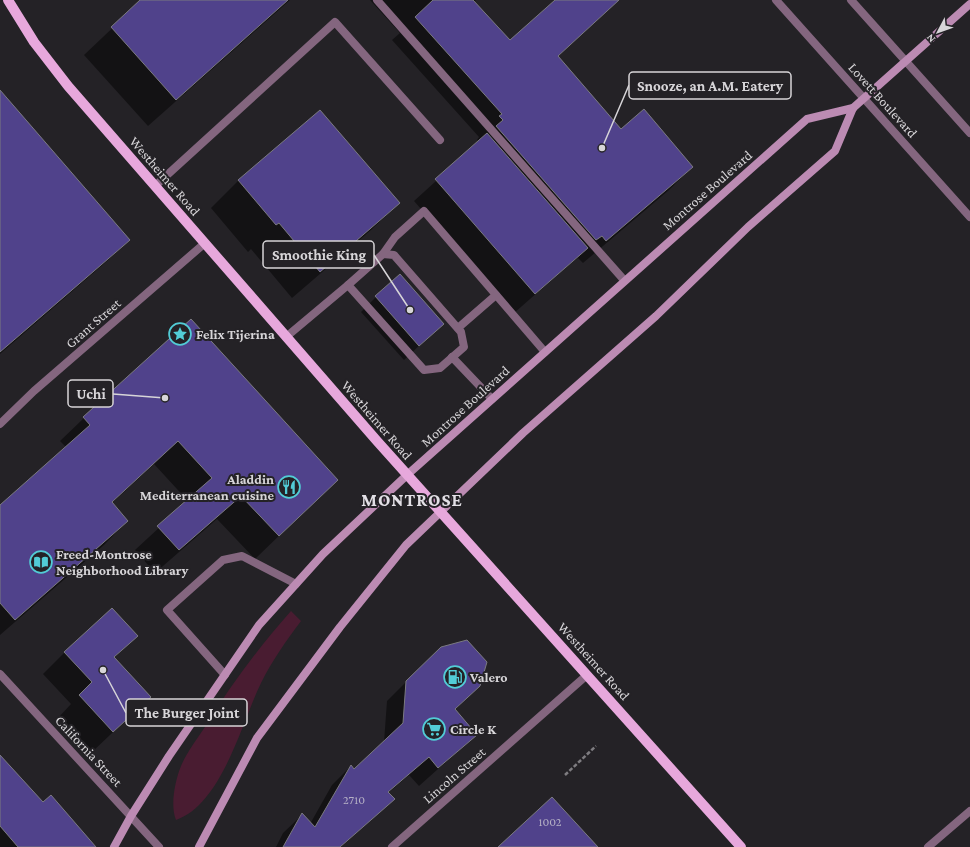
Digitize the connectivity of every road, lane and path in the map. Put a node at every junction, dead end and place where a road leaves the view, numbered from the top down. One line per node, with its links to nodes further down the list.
1 (8, 0): 11 (main road, Westheimer Road)
2 (377, 0): 15 (street)
3 (776, 0): 7 (street, Lovett Boulevard)
4 (851, 0): 6 (street)
5 (970, 4): 6 (main road, Montrose Boulevard)
6 (906, 61): 7 (main road, Montrose Boulevard); 9 (street)
7 (864, 98): 8 (main road, Montrose Boulevard); 12 (street, Lovett Boulevard)
8 (853, 108): 15 (main road, Montrose Boulevard); 25 (main road, Montrose Boulevard)
9 (970, 133)
10 (440, 140): 11 (street)
11 (155, 186): 13 (main road, Westheimer Road)
12 (970, 218)
13 (205, 243): 19 (main road, Westheimer Road); 23 (street, Grant Street)
14 (383, 254): 16 (street); 17 (street); 18 (street)
15 (624, 280): 20 (main road, Montrose Boulevard)
16 (348, 285): 19 (street); 21 (street)
17 (496, 295): 18 (street); 20 (street)
18 (458, 328): 21 (street)
19 (286, 337): 24 (main road, Westheimer Road)
20 (545, 352): 22 (main road, Montrose Boulevard)
21 (452, 357): 22 (street)
22 (492, 399): 24 (main road, Montrose Boulevard)
23 (0, 424)
24 (407, 475): 25 (main road, Westheimer Road); 26 (main road, Montrose Boulevard)
25 (440, 513): 29 (main road, Westheimer Road); 36 (main road, Montrose Boulevard)
26 (296, 584): 28 (main road, Montrose Boulevard); 28 (street)
27 (0, 674): 33 (street, California Street)
28 (225, 675): 33 (main road, Montrose Boulevard)
29 (587, 675): 37 (street, Lincoln Street); 38 (main road, Westheimer Road)
30 (596, 746): 31 (path)
31 (564, 775)
32 (970, 810): 39 (street)
33 (131, 816): 34 (main road, Montrose Boulevard); 35 (street, California Street)
34 (114, 847)
35 (159, 847)
36 (199, 847)
37 (392, 847)
38 (741, 847)
39 (928, 847)

